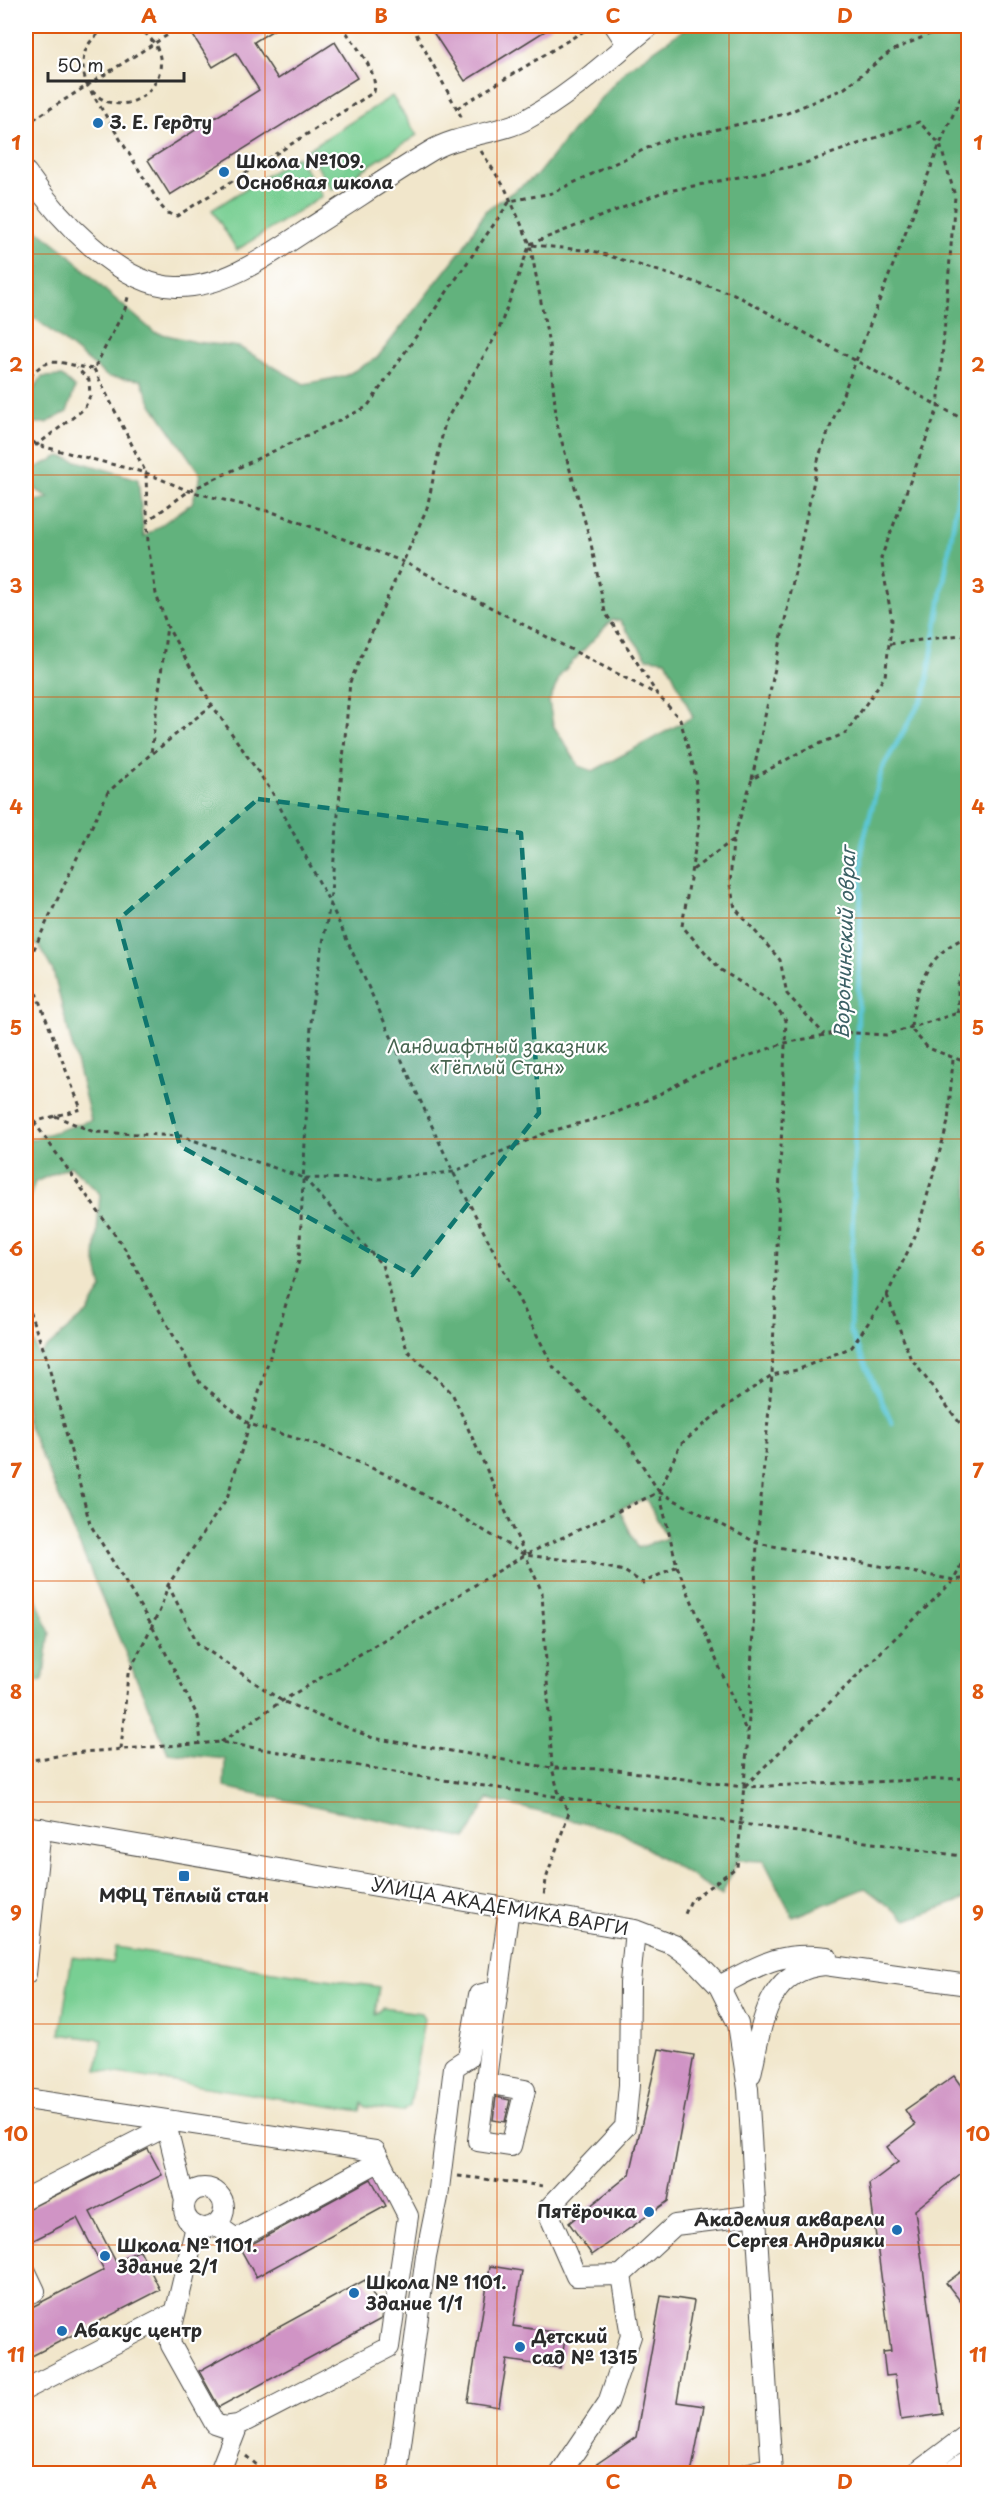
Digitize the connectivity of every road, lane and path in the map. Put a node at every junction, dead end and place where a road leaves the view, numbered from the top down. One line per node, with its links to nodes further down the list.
1 (114, 26): 15 (path)
2 (125, 26): 13 (path)
3 (165, 26): 11 (path)
4 (182, 26): 11 (path)
5 (342, 26): 15 (path)
6 (412, 26): 18 (path)
7 (592, 26): 18 (path)
8 (615, 26): 14 (street)
9 (650, 26): 14 (street)
10 (948, 26): 12 (path); 25 (path)
11 (170, 33): 13 (path)
12 (969, 36)
13 (155, 43): 15 (path); 15 (path)
14 (627, 44): 21 (street)
15 (87, 85): 19 (path)
16 (969, 89): 22 (path)
17 (26, 107): 19 (path)
18 (457, 108): 21 (path)
19 (33, 119): 20 (path)
20 (26, 124)
21 (470, 135): 25 (path); 27 (street)
22 (940, 144): 26 (path); 28 (path); 32 (path)
23 (26, 172): 24 (street)
24 (33, 195): 27 (street)
25 (510, 201): 26 (path); 38 (path)
26 (530, 244): 28 (path); 40 (path); 46 (path)
27 (132, 273): 30 (path)
28 (854, 362): 32 (path); 49 (path)
29 (76, 367): 30 (path); 31 (path); 36 (path)
30 (94, 369): 37 (path)
31 (26, 384)
32 (938, 408): 33 (path); 44 (path)
33 (969, 422)
34 (26, 436): 36 (path)
35 (26, 444): 36 (path)
36 (37, 444): 37 (path)
37 (146, 473): 38 (path); 39 (path)
38 (189, 491): 39 (path); 40 (path)
39 (146, 522): 41 (path)
40 (405, 562): 46 (path); 52 (path)
41 (167, 626): 47 (path); 48 (path)
42 (969, 634): 44 (path)
43 (969, 643): 45 (path)
44 (889, 645): 49 (path)
45 (969, 655)
46 (657, 694): 51 (path)
47 (212, 705): 48 (path); 52 (path)
48 (151, 754): 55 (path)
49 (752, 779): 50 (path)
50 (733, 840): 51 (path); 59 (path)
51 (691, 871): 60 (path)
52 (330, 903): 66 (path); 67 (path)
53 (969, 937): 58 (path)
54 (969, 955): 57 (path)
55 (26, 966): 63 (path)
56 (969, 1010): 57 (path)
57 (958, 1012): 58 (path)
58 (911, 1029): 59 (path); 61 (path)
59 (824, 1034): 60 (path)
60 (785, 1042): 66 (path); 70 (path)
61 (953, 1059): 62 (path); 68 (path)
62 (969, 1063)
63 (55, 1116): 64 (path); 67 (path)
64 (34, 1122): 65 (path); 71 (path)
65 (26, 1124)
66 (453, 1172): 67 (path); 73 (path)
67 (304, 1178): 71 (path); 76 (path)
68 (887, 1295): 70 (path); 72 (path)
69 (26, 1303): 81 (path)
70 (772, 1376): 73 (path); 74 (path)
71 (249, 1424): 76 (path); 80 (path)
72 (969, 1434)
73 (659, 1492): 74 (path); 76 (path); 77 (path)
74 (757, 1543): 79 (path); 83 (path)
75 (969, 1549): 79 (path)
76 (525, 1555): 77 (path); 82 (path); 88 (path)
77 (677, 1566): 83 (path)
78 (969, 1578): 79 (path)
79 (954, 1580): 90 (path)
80 (168, 1585): 81 (path); 82 (path)
81 (152, 1626): 84 (path); 86 (path)
82 (282, 1701): 85 (path); 88 (path)
83 (748, 1737): 90 (path)
84 (201, 1742): 85 (path); 86 (path)
85 (221, 1742): 91 (path)
86 (121, 1749): 87 (path)
87 (26, 1761)
88 (552, 1768): 90 (path); 91 (path)
89 (969, 1778): 90 (path)
90 (743, 1787): 92 (path)
91 (560, 1798): 92 (path); 95 (path)
92 (741, 1823): 94 (path); 97 (path)
93 (33, 1827): 96 (street, УЛИЦА АКАДЕМИКА ВАРГИ); 100 (street)
94 (969, 1857)
95 (544, 1899)
96 (509, 1908): 98 (street, УЛИЦА АКАДЕМИКА ВАРГИ); 103 (street)
97 (685, 1914)
98 (635, 1930): 102 (street, УЛИЦА АКАДЕМИКА ВАРГИ); 110 (street)
99 (876, 1970): 101 (street); 102 (street); 105 (street)
100 (26, 1974)
101 (969, 1985)
102 (719, 1986): 105 (street, УЛИЦА АКАДЕМИКА ВАРГИ)
103 (498, 1990): 104 (street); 128 (street)
104 (485, 2083)
105 (748, 2089): 113 (street, УЛИЦА АКАДЕМИКА ВАРГИ)
106 (26, 2099): 107 (street)
107 (166, 2123): 108 (street); 111 (street); 112 (street)
108 (380, 2161): 114 (street); 121 (street)
109 (447, 2175): 110 (path)
110 (567, 2189): 117 (street)
111 (26, 2198)
112 (185, 2201): 114 (street); 115 (street)
113 (757, 2215): 117 (street); 125 (street, УЛИЦА АКАДЕМИКА ВАРГИ)
114 (216, 2225): 115 (street)
115 (196, 2226): 119 (street)
116 (26, 2272): 118 (street)
117 (621, 2275): 129 (street)
118 (26, 2295)
119 (174, 2313): 120 (street); 121 (street)
120 (26, 2389)
121 (238, 2425): 123 (street)
122 (969, 2434): 131 (street)
123 (230, 2445): 126 (street); 127 (path)
124 (969, 2460): 132 (street)
125 (772, 2470): 130 (street)
126 (219, 2474)
127 (268, 2474)
128 (397, 2474)
129 (560, 2474)
130 (746, 2474)
131 (915, 2474)
132 (948, 2474)

